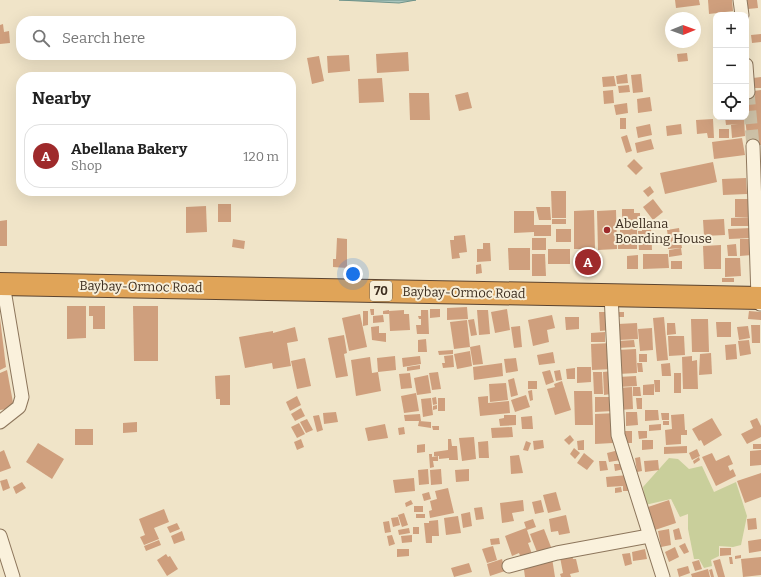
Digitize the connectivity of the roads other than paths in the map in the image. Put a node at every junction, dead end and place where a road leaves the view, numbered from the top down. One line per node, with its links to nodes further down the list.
1 (740, 0): 2 (street)
2 (742, 12)
3 (756, 148): 6 (street)
4 (1, 284): 5 (highway, Baybay-Ormoc Road / 70); 7 (street)
5 (611, 295): 6 (highway, Baybay-Ormoc Road / 70); 9 (street)
6 (760, 301)
7 (0, 422)
8 (0, 536): 11 (street)
9 (649, 536): 10 (street); 12 (street)
10 (509, 566)
11 (13, 577)
12 (663, 577)

